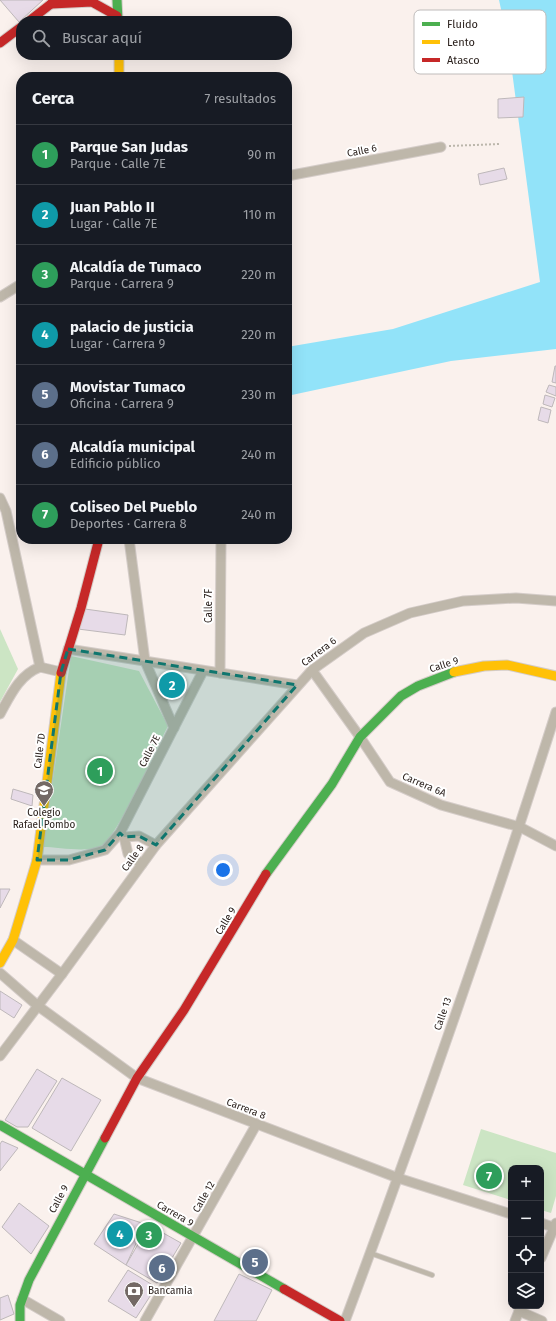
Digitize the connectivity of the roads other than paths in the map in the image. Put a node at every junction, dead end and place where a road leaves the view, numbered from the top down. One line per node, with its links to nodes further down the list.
1 (117, 0): 5 (main road)
2 (54, 2): 3 (main road); 4 (main road)
3 (36, 16)
4 (113, 16)
5 (118, 16)
6 (16, 31): 7 (main road)
7 (0, 43)
8 (119, 60): 9 (main road)
9 (119, 72)
10 (441, 147): 11 (street, Calle 6)
11 (292, 175)
12 (16, 287): 13 (street)
13 (0, 297)
14 (0, 498): 21 (street)
15 (98, 544): 19 (main road, Calle 7D)
16 (130, 544): 20 (street, Calle 7E)
17 (221, 544): 25 (street, Calle 7F)
18 (556, 601): 22 (street, Carrera 6)
19 (68, 650): 20 (street); 24 (main road, Calle 7D)
20 (145, 661): 23 (street); 30 (street, Calle 7E)
21 (40, 667): 24 (street); 29 (street)
22 (312, 670): 27 (street, Carrera 6); 31 (street, Carrera 6A)
23 (203, 671): 25 (street); 30 (street)
24 (61, 672): 36 (main road, Calle 7D)
25 (220, 673): 27 (street)
26 (556, 676): 31 (main road, Calle 9)
27 (297, 685): 34 (street, Calle 8)
28 (556, 712): 32 (street, Calle 13)
29 (0, 714)
30 (174, 728): 33 (street, Calle 7E)
31 (360, 737): 32 (street, Carrera 6A); 44 (main road, Calle 9)
32 (520, 827): 35 (street, Carrera 6A); 48 (street, Calle 13)
33 (122, 835): 34 (street); 36 (street, Calle 7E); 37 (street)
34 (156, 845): 37 (street, Calle 8)
35 (556, 846)
36 (37, 860): 38 (main road, Calle 7D)
37 (142, 864): 41 (street, Calle 8)
38 (13, 940): 39 (main road, Calle 7D); 41 (street)
39 (0, 963)
40 (0, 973): 42 (street, Carrera 8)
41 (62, 974): 42 (street, Calle 8)
42 (38, 1006): 43 (street, Calle 8); 44 (street, Carrera 8)
43 (0, 1056)
44 (137, 1078): 46 (street, Carrera 8); 47 (main road, Calle 9)
45 (0, 1125): 47 (main road, Carrera 9)
46 (256, 1125): 48 (street, Carrera 8); 52 (street, Calle 12)
47 (84, 1174): 52 (main road, Carrera 9); 56 (main road, Calle 9)
48 (398, 1178): 49 (street, Carrera 8); 54 (street, Calle 13)
49 (508, 1213)
50 (544, 1224): 51 (street)
51 (555, 1226): 53 (street)
52 (194, 1237): 61 (street, Calle 12); 62 (main road, Carrera 9)
53 (544, 1251)
54 (370, 1253): 55 (lane); 63 (street, Calle 13)
55 (432, 1275)
56 (22, 1299): 59 (main road, Calle 9); 60 (street)
57 (520, 1309): 64 (street)
58 (522, 1309): 65 (street)
59 (19, 1318)
60 (60, 1321)
61 (145, 1321)
62 (340, 1321)
63 (345, 1321)
64 (515, 1321)
65 (542, 1321)

